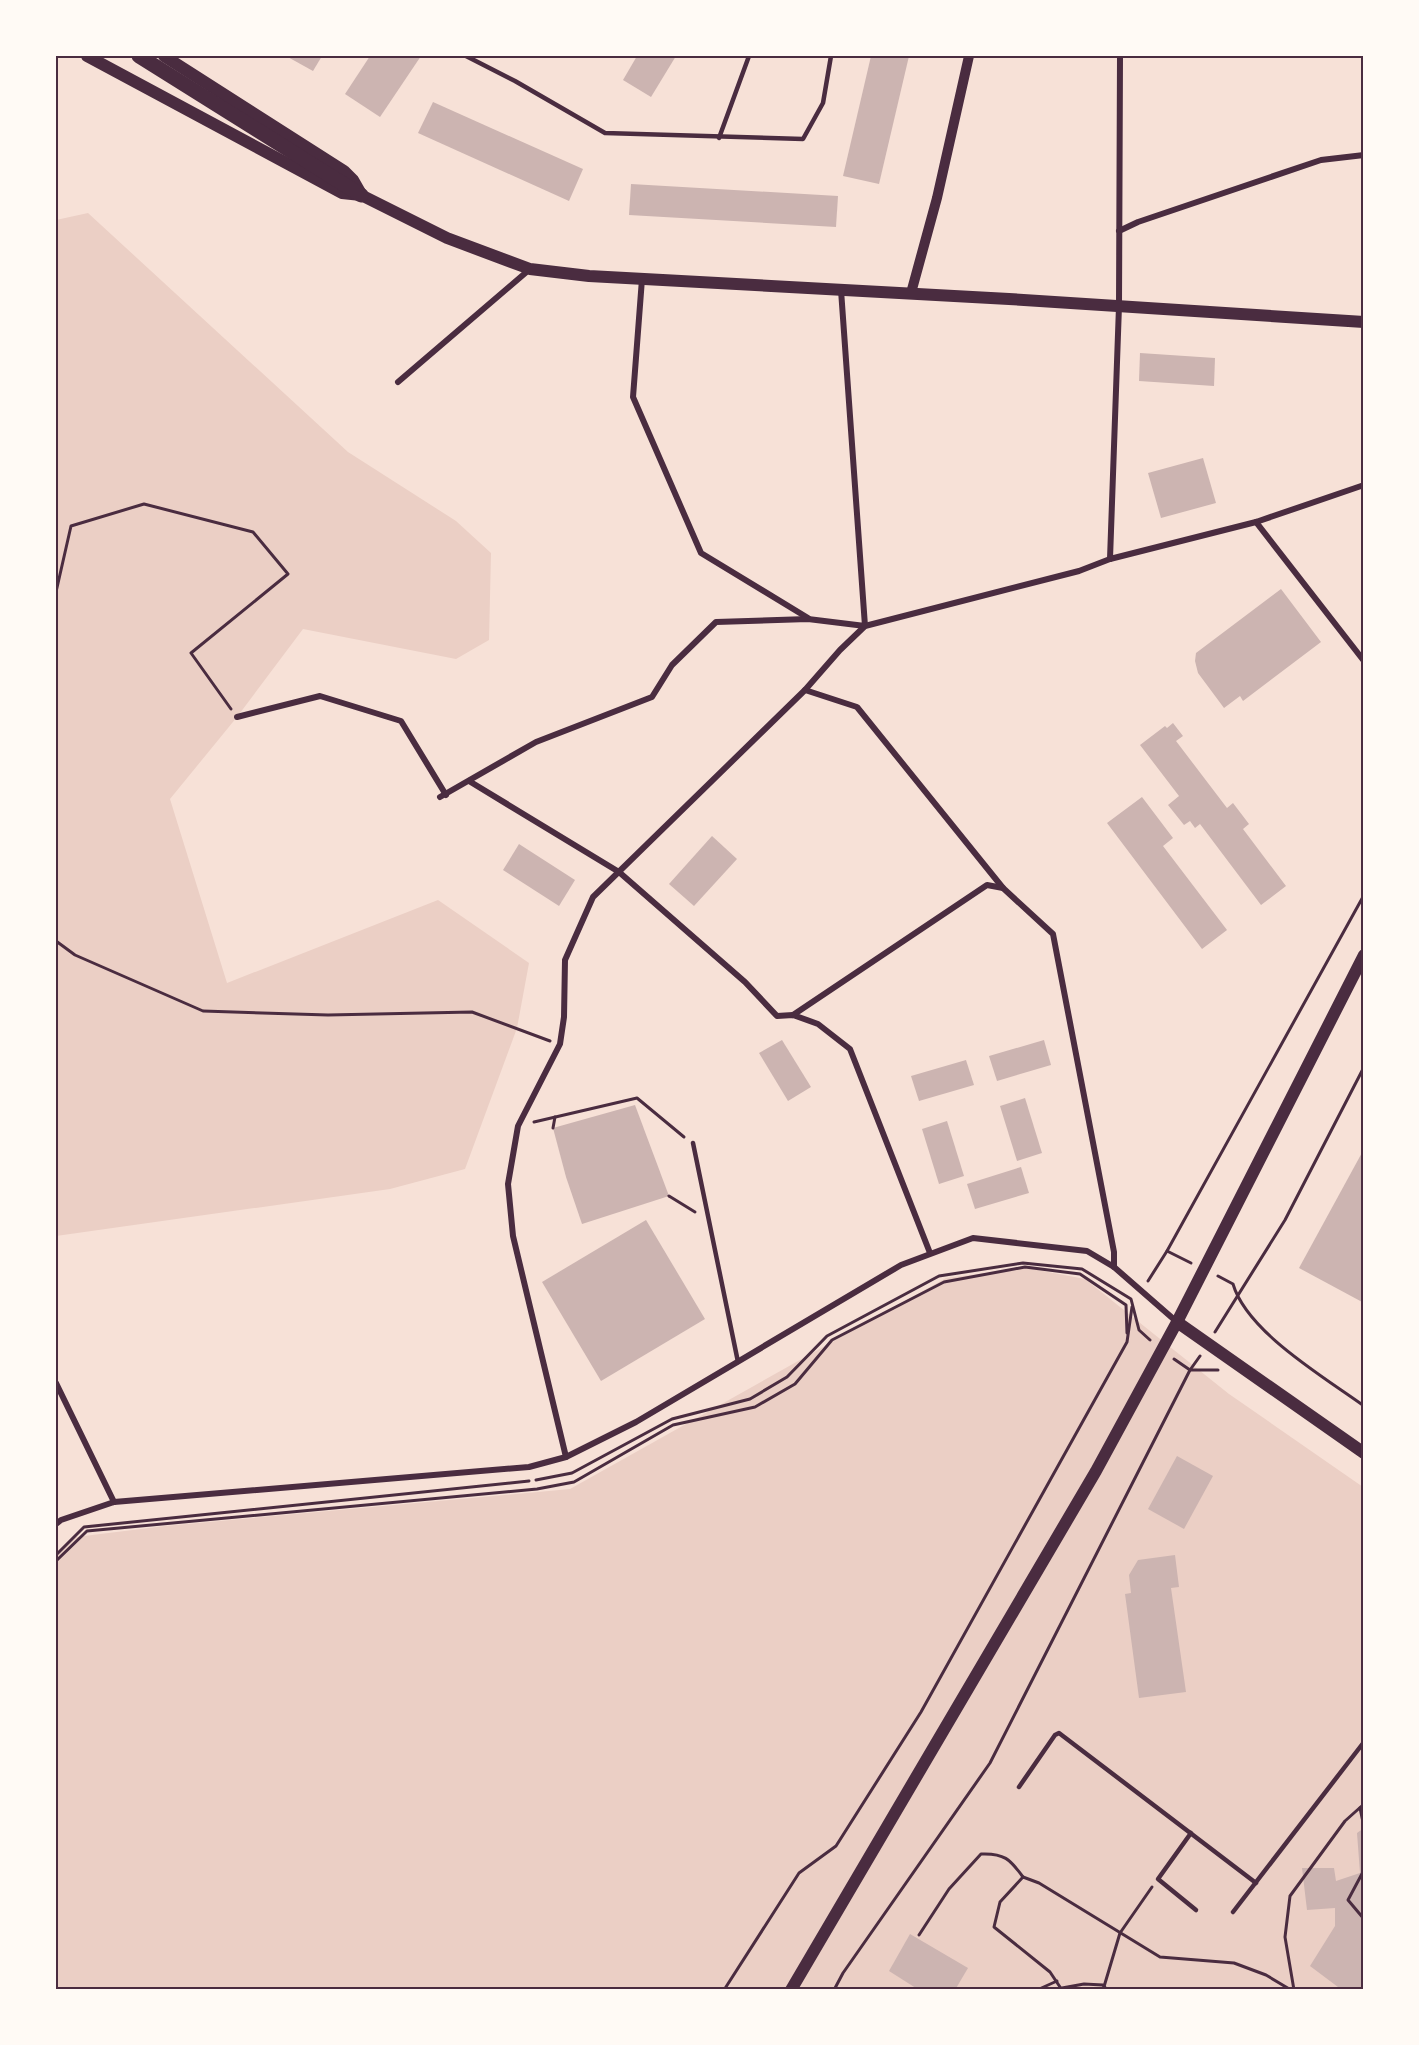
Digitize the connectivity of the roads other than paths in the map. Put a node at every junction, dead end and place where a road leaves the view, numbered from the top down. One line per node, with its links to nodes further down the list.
1 (87, 56): 11 (main road)
2 (139, 56): 11 (highway)
3 (164, 56): 11 (main road)
4 (466, 56): 9 (lane)
5 (749, 56): 9 (lane)
6 (831, 56): 9 (lane)
7 (969, 56): 16 (street)
8 (1120, 56): 12 (street)
9 (719, 138)
10 (1364, 155): 12 (street)
11 (361, 195): 13 (main road)
12 (1119, 231): 17 (street)
13 (530, 269): 14 (main road); 19 (street)
14 (642, 279): 15 (main road); 23 (street)
15 (841, 289): 16 (main road); 24 (street)
16 (910, 293): 17 (main road)
17 (1119, 306): 18 (main road); 22 (street)
18 (1364, 322)
19 (398, 382)
20 (1364, 485): 21 (street)
21 (1256, 522): 22 (street); 25 (street)
22 (1110, 560): 24 (street)
23 (808, 619): 24 (street); 28 (street)
24 (865, 626): 26 (street)
25 (1364, 661)
26 (805, 690): 29 (street); 30 (street)
27 (237, 717): 28 (street)
28 (469, 782): 29 (street)
29 (619, 872): 32 (street); 40 (street)
30 (1003, 888): 32 (street); 35 (street)
31 (1364, 955): 36 (main road)
32 (793, 1015): 34 (street)
33 (693, 1143): 37 (lane)
34 (930, 1253): 35 (street); 37 (street)
35 (1114, 1267): 36 (street)
36 (1177, 1323): 39 (main road); 49 (main road)
37 (738, 1362): 40 (street)
38 (56, 1383): 41 (street)
39 (1364, 1453)
40 (566, 1457): 41 (street)
41 (114, 1502): 42 (street)
42 (56, 1524)
43 (1364, 1742): 46 (lane)
44 (1019, 1787): 45 (lane)
45 (1191, 1833): 46 (lane); 47 (lane)
46 (1256, 1883): 48 (lane)
47 (1196, 1910)
48 (1233, 1912)
49 (791, 1989)

